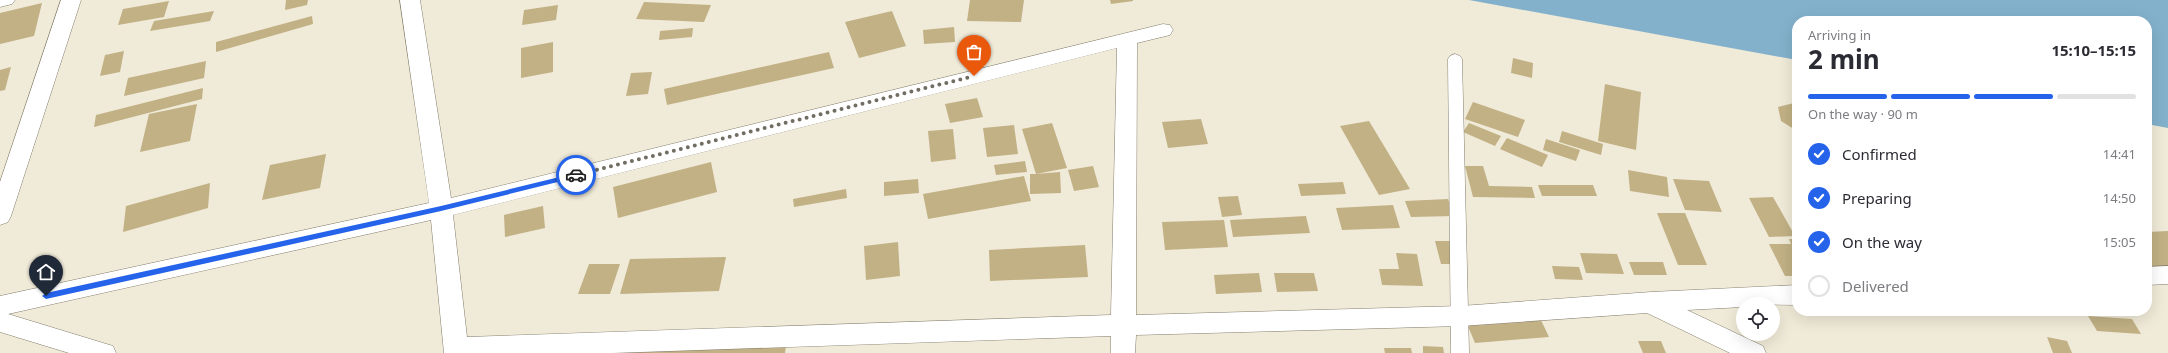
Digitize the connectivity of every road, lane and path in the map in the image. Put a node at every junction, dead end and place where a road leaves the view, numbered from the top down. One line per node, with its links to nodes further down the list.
1 (5, 0): 4 (street)
2 (70, 0): 9 (street)
3 (410, 0): 8 (street)
4 (0, 1)
5 (1162, 30): 6 (street)
6 (1126, 39): 8 (street); 17 (street)
7 (1455, 59): 15 (lane)
8 (441, 209): 14 (street); 18 (street)
9 (0, 216)
10 (2168, 275): 11 (street)
11 (2152, 276)
12 (1792, 295): 13 (street)
13 (1650, 302): 15 (street); 22 (street)
14 (0, 306)
15 (1460, 316): 17 (street); 21 (lane)
16 (0, 322): 19 (street)
17 (1124, 325): 18 (street); 20 (street)
18 (456, 351)
19 (104, 353)
20 (1123, 353)
21 (1460, 353)
22 (1754, 353)

